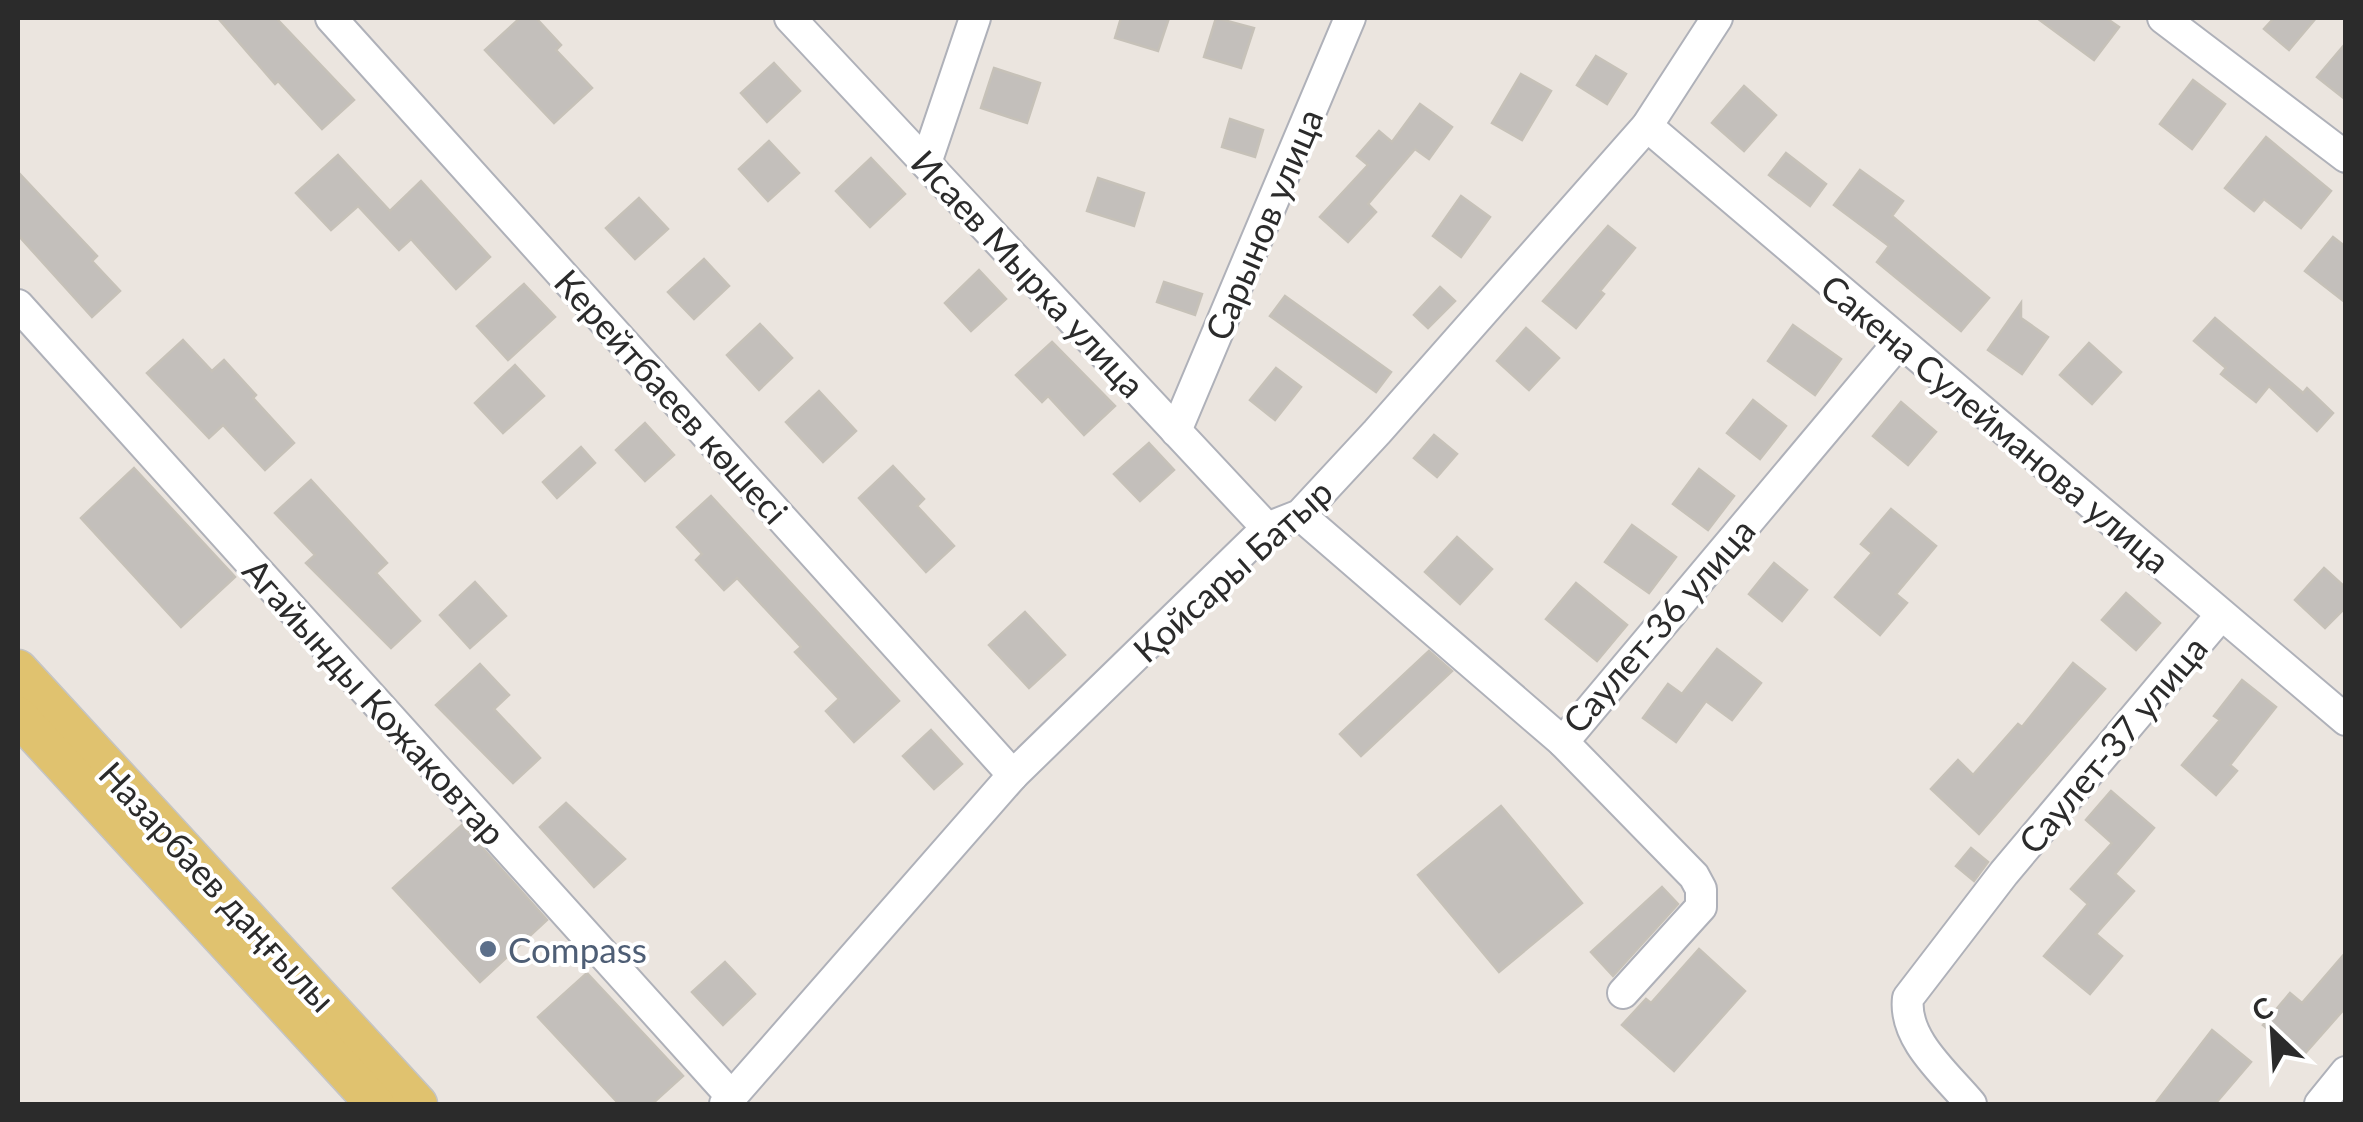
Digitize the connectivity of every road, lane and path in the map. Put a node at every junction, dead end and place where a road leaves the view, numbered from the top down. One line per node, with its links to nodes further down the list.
1 (330, 18): 20 (street, Керейтбаеев көшесі)
2 (790, 18): 9 (street, Исаев Мырка улица)
3 (975, 18): 9 (street)
4 (1350, 18): 12 (street, Сарынов улица)
5 (1718, 18): 7 (street, Қойсары Батыр)
6 (2162, 18): 8 (street)
7 (1647, 126): 11 (street, Сакена Сулейманова улица); 13 (street, Қойсары Батыр)
8 (2346, 157)
9 (926, 162): 12 (street, Исаев Мырка улица)
10 (18, 305): 23 (street, Агайынды Кожаковтар)
11 (1900, 342): 15 (street, Сакена Сулейманова улица); 19 (street, Саулет-36 улица)
12 (1176, 431): 14 (street, Исаев Мырка улица)
13 (1300, 514): 14 (street, Қойсары Батыр); 19 (street, Саулет-36 улица)
14 (1267, 528): 20 (street, Қойсары Батыр)
15 (2221, 615): 18 (street, Сакена Сулейманова улица); 26 (street, Саулет-37 улица)
16 (18, 668): 25 (main road, Назарбаев даңғылы)
17 (18, 716): 24 (main road, Назарбаев даңғылы)
18 (2346, 720)
19 (1563, 742): 21 (street)
20 (1013, 775): 23 (street, Қойсары Батыр)
21 (1623, 993)
22 (2346, 1072): 27 (street)
23 (728, 1101)
24 (375, 1104)
25 (418, 1104)
26 (1970, 1104)
27 (2320, 1104)

